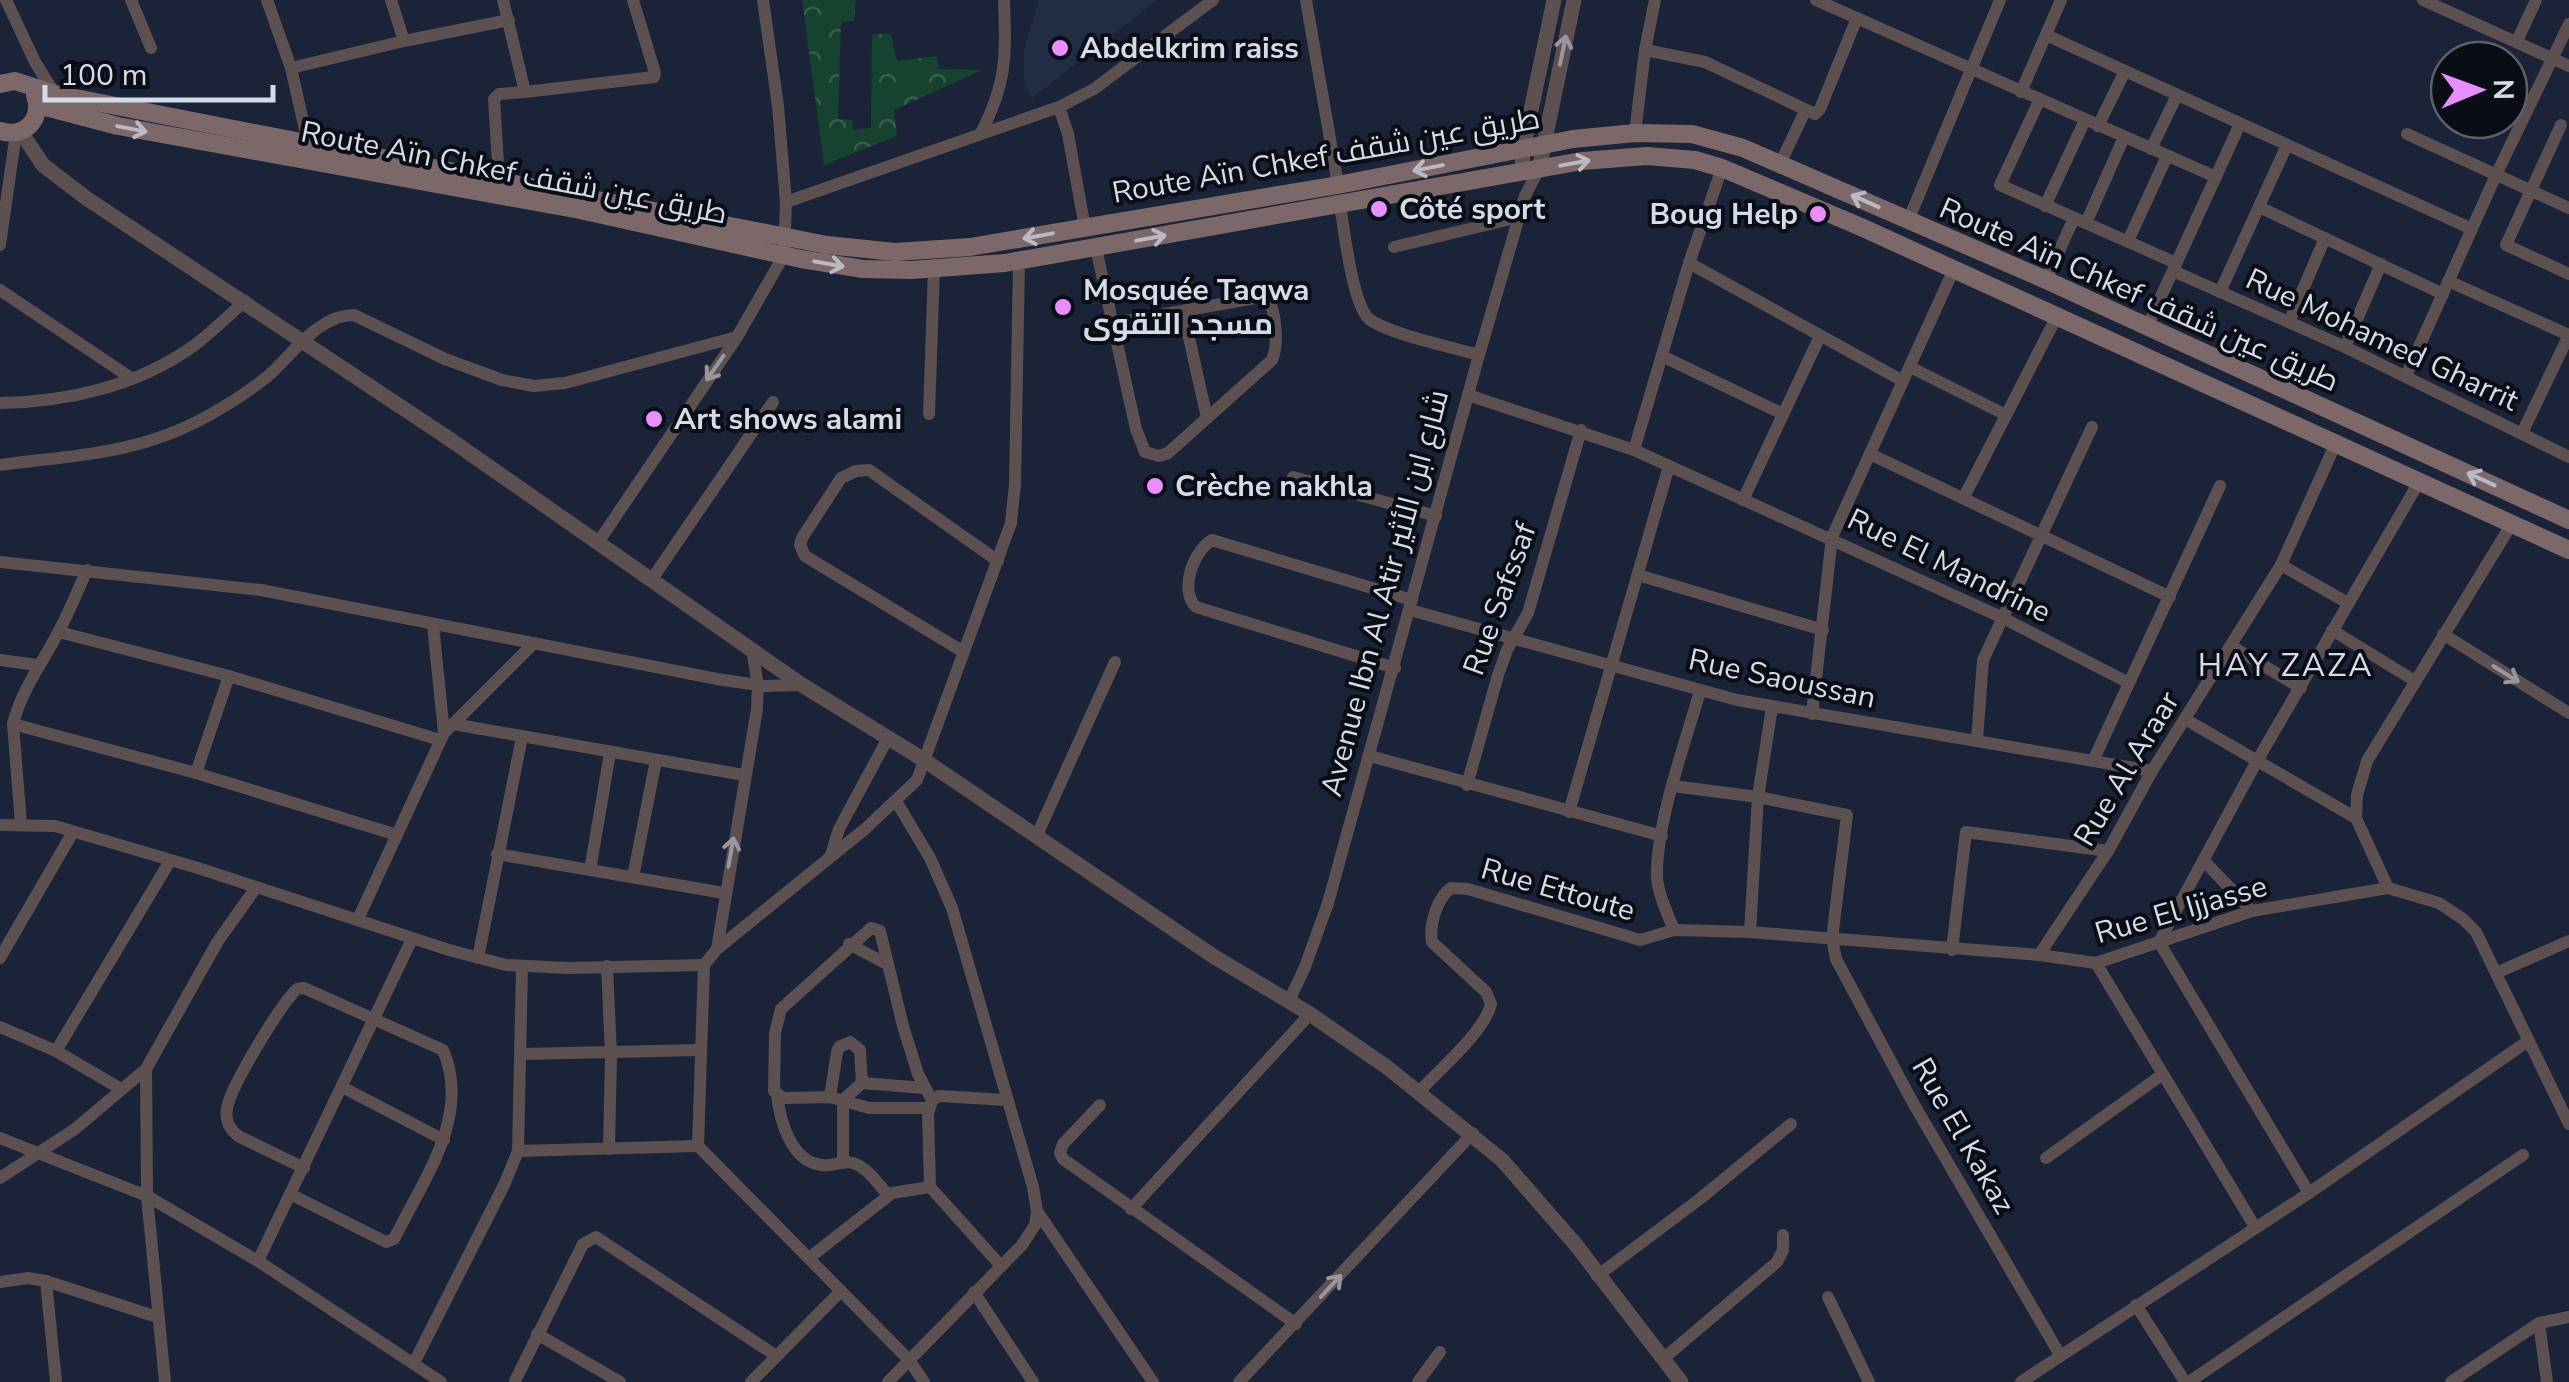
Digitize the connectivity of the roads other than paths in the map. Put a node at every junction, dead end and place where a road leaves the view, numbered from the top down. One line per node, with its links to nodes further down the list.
1 (6, 0): 38 (street)
2 (130, 0): 27 (street)
3 (267, 0): 31 (street)
4 (391, 0): 23 (street)
5 (503, 0): 20 (street)
6 (633, 0): 36 (street)
7 (763, 0): 66 (street)
8 (1004, 0): 47 (street)
9 (1213, 0): 42 (street)
10 (1306, 0): 64 (street)
11 (1554, 0): 55 (street, Avenue Ibn Al Atir شارع ابن الأثير)
12 (1574, 0): 52 (street, Avenue Ibn Al Atir شارع ابن الأثير, one-way to 12)
13 (1656, 0): 28 (street)
14 (1816, 0): 19 (street)
15 (2000, 0): 32 (street)
16 (2061, 0): 22 (street)
17 (2423, 0): 24 (street)
18 (2536, 0): 25 (street)
19 (1857, 18): 32 (street); 43 (street)
20 (509, 20): 23 (street); 36 (street)
21 (2569, 24): 29 (street)
22 (2046, 34): 33 (street); 37 (street)
23 (404, 40): 31 (street)
24 (2515, 40)
25 (2517, 40)
26 (2529, 47): 29 (street)
27 (150, 48)
28 (1645, 50): 43 (street); 48 (street)
29 (2553, 59): 30 (street); 61 (street)
30 (2569, 66)
31 (291, 68): 51 (street)
32 (1971, 70): 37 (street); 72 (street)
33 (2124, 71): 39 (street); 44 (street)
34 (0, 83): 35 (main road, Route Aïn Chkef طريق عين شقف)
35 (28, 87): 38 (main road, Route Aïn Chkef طريق عين شقف); 41 (main road)
36 (525, 92): 63 (street)
37 (2021, 92): 40 (street)
38 (55, 94): 51 (main road, Route Aïn Chkef طريق عين شقف)
39 (2177, 95): 45 (street); 56 (street)
40 (2039, 101): 44 (street); 68 (street, Rue Mohamed Gharrit)
41 (38, 105): 46 (main road); 82 (main road, Route Aïn Chkef طريق عين شقف, one-way to 82)
42 (1059, 107): 47 (street); 74 (street)
43 (1805, 110): 58 (street)
44 (2092, 123): 50 (street); 68 (street)
45 (2240, 124): 53 (street); 62 (street)
46 (12, 132): 79 (street); 94 (street)
47 (981, 133): 66 (street)
48 (1635, 133): 52 (main road, Route Aïn Chkef طريق عين شقف); 58 (main road, Route Aïn Chkef طريق عين شقف)
49 (2407, 134): 61 (street)
50 (2124, 138): 56 (street); 73 (street)
51 (308, 142): 63 (main road, Route Aïn Chkef طريق عين شقف)
52 (1544, 144): 55 (main road, Route Aïn Chkef طريق عين شقف); 60 (street, Avenue Ibn Al Atir شارع ابن الأثير)
53 (2287, 145): 69 (street); 75 (street)
54 (2569, 145): 65 (street)
55 (1523, 149): 60 (street, Avenue Ibn Al Atir شارع ابن الأثير); 64 (main road, Route Aïn Chkef طريق عين شقف, one-way to 64)
56 (2151, 150): 57 (street)
57 (2167, 156): 62 (street); 78 (street)
58 (1780, 164): 72 (main road, Route Aïn Chkef طريق عين شقف, one-way to 58)
59 (1722, 168): 60 (main road, Route Aïn Chkef طريق عين شقف, one-way to 59); 84 (street); 88 (main road, Route Aïn Chkef طريق عين شقف)
60 (1530, 171): 67 (main road, Route Aïn Chkef طريق عين شقف); 71 (street, Avenue Ibn Al Atir شارع ابن الأثير)
61 (2496, 175): 65 (street); 75 (street)
62 (2216, 178): 86 (street)
63 (499, 179): 76 (main road, Route Aïn Chkef طريق عين شقف)
64 (1338, 185): 74 (main road, Route Aïn Chkef طريق عين شقف)
65 (2529, 190): 70 (street); 89 (street)
66 (786, 202): 76 (street)
67 (1340, 205): 81 (main road, Route Aïn Chkef طريق عين شقف, one-way to 67); 105 (street)
68 (2044, 206): 73 (street, Rue Mohamed Gharrit)
69 (2259, 207): 77 (street); 93 (street)
70 (2569, 208)
71 (1519, 217): 80 (street); 105 (street, Avenue Ibn Al Atir شارع ابن الأثير)
72 (1908, 221): 90 (main road, Route Aïn Chkef طريق عين شقف)
73 (2080, 221): 78 (street, Rue Mohamed Gharrit); 90 (street)
74 (1085, 228): 76 (main road, Route Aïn Chkef طريق عين شقف, one-way to 76)
75 (2472, 229): 91 (street)
76 (787, 235): 82 (street)
77 (2325, 238): 85 (street); 97 (street)
78 (2128, 242): 86 (street, Rue Mohamed Gharrit)
79 (0, 245)
80 (1394, 247)
81 (1096, 248): 83 (main road, Route Aïn Chkef طريق عين شقف); 98 (street)
82 (784, 255): 87 (main road, Route Aïn Chkef طريق عين شقف, one-way to 87); 102 (street)
83 (1019, 260): 87 (main road, Route Aïn Chkef طريق عين شقف); 139 (street)
84 (1689, 262): 100 (street); 106 (street)
85 (2381, 264): 91 (street); 104 (street)
86 (2174, 267): 93 (street, Rue Mohamed Gharrit); 99 (street)
87 (934, 268): 114 (street)
88 (1954, 269): 96 (main road, Route Aïn Chkef طريق عين شقف); 107 (street)
89 (2569, 274)
90 (2046, 280): 99 (main road, Route Aïn Chkef طريق عين شقف)
91 (2446, 288): 101 (street); 108 (street)
92 (0, 290): 109 (street)
93 (2220, 292): 97 (street, Rue Mohamed Gharrit)
94 (246, 301): 103 (street); 109 (street)
95 (1183, 311): 98 (street); 117 (street); 117 (street)
96 (2056, 318): 116 (street); 121 (main road, Route Aïn Chkef طريق عين شقف)
97 (2289, 322): 104 (street, Rue Mohamed Gharrit)
98 (1114, 323): 117 (street)
99 (2147, 327): 133 (main road, Route Aïn Chkef طريق عين شقف, one-way to 99)
100 (1820, 336): 110 (street); 115 (street)
101 (2569, 336): 120 (street)
102 (737, 337): 103 (street); 137 (street, one-way to 137)
103 (303, 340): 125 (street); 137 (street)
104 (2345, 347): 108 (street, Rue Mohamed Gharrit)
105 (1479, 355): 111 (street, Avenue Ibn Al Atir شارع ابن الأثير)
106 (1662, 356): 115 (street); 122 (street)
107 (1910, 367): 110 (street); 116 (street)
108 (2406, 376): 120 (street, Rue Mohamed Gharrit)
109 (131, 378): 113 (street)
110 (1903, 381): 123 (street)
111 (1468, 395): 119 (street, Rue El Mandrine); 132 (street, Avenue Ibn Al Atir شارع ابن الأثير)
112 (773, 402): 144 (street)
113 (0, 403)
114 (929, 414)
115 (1783, 414): 131 (street)
116 (2006, 414): 130 (street)
117 (1207, 418)
118 (2092, 426): 135 (street)
119 (1580, 430): 122 (street, Rue El Mandrine); 154 (street, Rue Safssaf)
120 (2522, 433): 124 (street, Rue Mohamed Gharrit)
121 (2336, 445): 128 (main road, Route Aïn Chkef طريق عين شقف); 141 (street, Rue Al Araar)
122 (1634, 450): 126 (street, Rue El Mandrine)
123 (1870, 454): 130 (street); 136 (street)
124 (2569, 457)
125 (0, 465)
126 (1668, 466): 131 (street, Rue El Mandrine); 143 (street)
127 (1293, 478): 132 (street)
128 (2419, 482): 134 (main road, Route Aïn Chkef طريق عين شقف); 146 (street)
129 (2220, 486): 145 (street)
130 (1964, 497): 135 (street)
131 (1743, 500): 136 (street, Rue El Mandrine)
132 (1436, 516): 147 (street, Avenue Ibn Al Atir شارع ابن الأثير)
133 (2569, 520)
134 (2512, 524): 138 (main road, Route Aïn Chkef طريق عين شقف); 153 (street)
135 (2040, 534): 145 (street); 148 (street)
136 (1832, 537): 148 (street, Rue El Mandrine); 150 (street)
137 (599, 541): 144 (street)
138 (2569, 550)
139 (998, 561): 158 (street); 158 (street)
140 (0, 562): 142 (street)
141 (2281, 565): 146 (street); 156 (street, Rue Al Araar)
142 (88, 570): 149 (street); 152 (street)
143 (1638, 575): 150 (street); 161 (street)
144 (652, 579): 157 (street)
145 (2170, 597): 166 (street)
146 (2348, 603): 151 (street)
147 (1411, 605): 154 (street, Rue Saoussan); 163 (street, Avenue Ibn Al Atir شارع ابن الأثير); 163 (street, Rue Saoussan)
148 (2001, 617): 166 (street, Rue El Mandrine); 180 (street)
149 (432, 625): 155 (street); 177 (street)
150 (1823, 630): 173 (street)
151 (2332, 630): 165 (street); 169 (street)
152 (59, 632): 162 (street); 164 (street)
153 (2443, 634): 165 (street); 174 (street, one-way to 174)
154 (1514, 639): 161 (street, Rue Saoussan); 190 (street, Rue Safssaf)
155 (534, 644): 167 (street); 177 (street)
156 (2231, 646): 169 (street); 176 (street, Rue Al Araar)
157 (752, 650): 167 (street); 168 (street)
158 (962, 651): 184 (street)
159 (0, 660): 162 (street)
160 (1115, 662): 200 (street)
161 (1613, 664): 170 (street, Rue Saoussan); 194 (street)
162 (37, 665): 175 (street)
163 (1395, 668): 182 (street, Avenue Ibn Al Atir شارع ابن الأثير)
164 (230, 676): 177 (street); 188 (street)
165 (2414, 681): 195 (street)
166 (2130, 683): 185 (street)
167 (758, 685): 168 (street); 189 (street)
168 (802, 685): 179 (street)
169 (2301, 688): 186 (street)
170 (1700, 691): 171 (street, Rue Saoussan); 191 (street)
171 (1772, 707): 173 (street, Rue Saoussan); 192 (street)
172 (0, 712): 175 (street)
173 (1812, 714): 180 (street, Rue Saoussan)
174 (2569, 714)
175 (15, 716): 188 (street); 196 (street)
176 (2185, 719): 186 (street); 187 (street, Rue Al Araar)
177 (446, 732): 178 (street); 199 (street)
178 (522, 737): 181 (street); 203 (street)
179 (888, 738): 184 (street); 204 (street)
180 (1977, 740): 185 (street, Rue Saoussan)
181 (610, 752): 183 (street); 207 (street)
182 (1370, 756): 190 (street); 232 (street, Avenue Ibn Al Atir شارع ابن الأثير)
183 (656, 760): 189 (street); 208 (street)
184 (924, 760): 193 (street); 200 (street)
185 (2093, 761): 187 (street, Rue Saoussan)
186 (2256, 761): 195 (street); 205 (street)
187 (2152, 770): 202 (street, Rue Al Araar)
188 (196, 773): 199 (street)
189 (744, 775): 211 (street, one-way to 189)
190 (1467, 785): 194 (street)
191 (1674, 786): 192 (street); 201 (street)
192 (1758, 797): 215 (street); 217 (street)
193 (896, 800): 204 (street); 250 (street)
194 (1569, 812): 201 (street)
195 (2356, 818): 209 (street)
196 (21, 824): 197 (street); 198 (street)
197 (0, 825)
198 (73, 832): 206 (street); 224 (street)
199 (397, 835): 213 (street)
200 (1036, 835): 232 (street)
201 (1662, 836): 214 (street)
202 (2108, 851): 222 (street); 223 (street, Rue Al Araar)
203 (498, 854): 207 (street); 225 (street)
204 (831, 855): 221 (street)
205 (2203, 860): 212 (street); 219 (street)
206 (170, 861): 210 (street); 238 (street)
207 (590, 870): 208 (street)
208 (634, 877): 211 (street)
209 (2388, 888): 212 (street, Rue El Ijjasse); 231 (street, Rue El Ijjasse)
210 (255, 889): 213 (street); 241 (street)
211 (724, 893): 221 (street)
212 (2252, 911): 219 (street, Rue El Ijjasse)
213 (358, 919): 216 (street)
214 (1674, 930): 215 (street, Rue El Ijjasse); 246 (street, Rue Ettoute)
215 (1750, 932): 217 (street, Rue El Ijjasse)
216 (412, 938): 225 (street); 234 (street)
217 (1832, 939): 222 (street, Rue El Ijjasse); 292 (street, Rue El Kakaz)
218 (2569, 940): 231 (street)
219 (2159, 942): 227 (street, Rue El Ijjasse); 267 (street)
220 (849, 944): 226 (street); 226 (street); 247 (street)
221 (717, 949): 228 (street)
222 (1952, 950): 223 (street, Rue El Ijjasse)
223 (2039, 955): 227 (street, Rue El Ijjasse)
224 (0, 958)
225 (478, 958): 230 (street)
226 (886, 963): 249 (street)
227 (2096, 964): 242 (street)
228 (704, 965): 229 (street); 237 (street)
229 (607, 966): 230 (street); 240 (street)
230 (522, 967): 239 (street)
231 (2496, 973): 236 (street, Rue El Ijjasse)
232 (1289, 1000): 233 (street)
233 (1310, 1014): 246 (street); 271 (street)
234 (374, 1020): 244 (street); 256 (street); 264 (street)
235 (0, 1027): 238 (street)
236 (2528, 1041): 253 (street, Rue El Ijjasse); 267 (street)
237 (701, 1050): 240 (street); 257 (street)
238 (56, 1052): 245 (street)
239 (522, 1054): 240 (street); 259 (street)
240 (612, 1054): 258 (street)
241 (146, 1069): 245 (street); 269 (street)
242 (2163, 1074): 262 (street); 273 (street)
243 (862, 1083): 248 (street); 248 (street); 249 (street)
244 (342, 1087): 256 (street); 264 (street)
245 (121, 1089): 260 (street)
246 (1418, 1093): 254 (street)
247 (778, 1096): 248 (street); 263 (street)
248 (837, 1099): 249 (street); 263 (street)
249 (928, 1099): 250 (street); 266 (street)
250 (1006, 1100): 272 (street)
251 (1100, 1105): 271 (street)
252 (1791, 1124): 278 (street)
253 (2569, 1124)
254 (1473, 1134): 278 (street); 288 (street, one-way to 254)
255 (0, 1138): 260 (street)
256 (444, 1140): 268 (street)
257 (698, 1146): 258 (street); 275 (street)
258 (609, 1148): 259 (street)
259 (518, 1150): 295 (street)
260 (38, 1154): 265 (street); 269 (street)
261 (2523, 1155): 311 (street)
262 (2046, 1158)
263 (843, 1163): 270 (street)
264 (304, 1168): 268 (street)
265 (0, 1178)
266 (930, 1187): 270 (street); 277 (street)
267 (2309, 1193): 273 (street)
268 (292, 1194): 276 (street)
269 (148, 1196): 276 (street); 285 (street)
270 (888, 1196): 275 (street)
271 (1131, 1209): 288 (street)
272 (1037, 1211): 277 (street); 305 (street)
273 (2255, 1228): 284 (street)
274 (1783, 1235): 294 (street)
275 (809, 1258): 281 (street)
276 (258, 1261): 295 (street)
277 (1001, 1266): 282 (street)
278 (1597, 1276): 294 (street)
279 (46, 1281): 280 (street); 285 (street); 297 (street)
280 (0, 1282)
281 (841, 1290): 291 (street); 293 (street)
282 (974, 1292): 293 (street); 304 (street)
283 (1828, 1298): 309 (street)
284 (2136, 1305): 292 (street); 311 (street)
285 (158, 1317): 298 (street)
286 (2569, 1317): 287 (street)
287 (2538, 1323): 312 (street); 313 (street)
288 (1296, 1324): 306 (street)
289 (537, 1334): 291 (street); 296 (street); 300 (street)
290 (1440, 1352): 307 (street)
291 (775, 1354): 301 (street)
292 (2060, 1354): 310 (street)
293 (909, 1360): 302 (street); 303 (street)
294 (1663, 1360): 308 (street)
295 (414, 1363): 299 (street)
296 (515, 1381)
297 (56, 1382)
298 (165, 1382)
299 (441, 1382)
300 (620, 1382)
301 (751, 1382)
302 (888, 1382)
303 (924, 1382)
304 (1033, 1382)
305 (1153, 1382)
306 (1239, 1382)
307 (1418, 1382)
308 (1681, 1382)
309 (1869, 1382)
310 (2020, 1382)
311 (2187, 1382)
312 (2450, 1382)
313 (2547, 1382)

